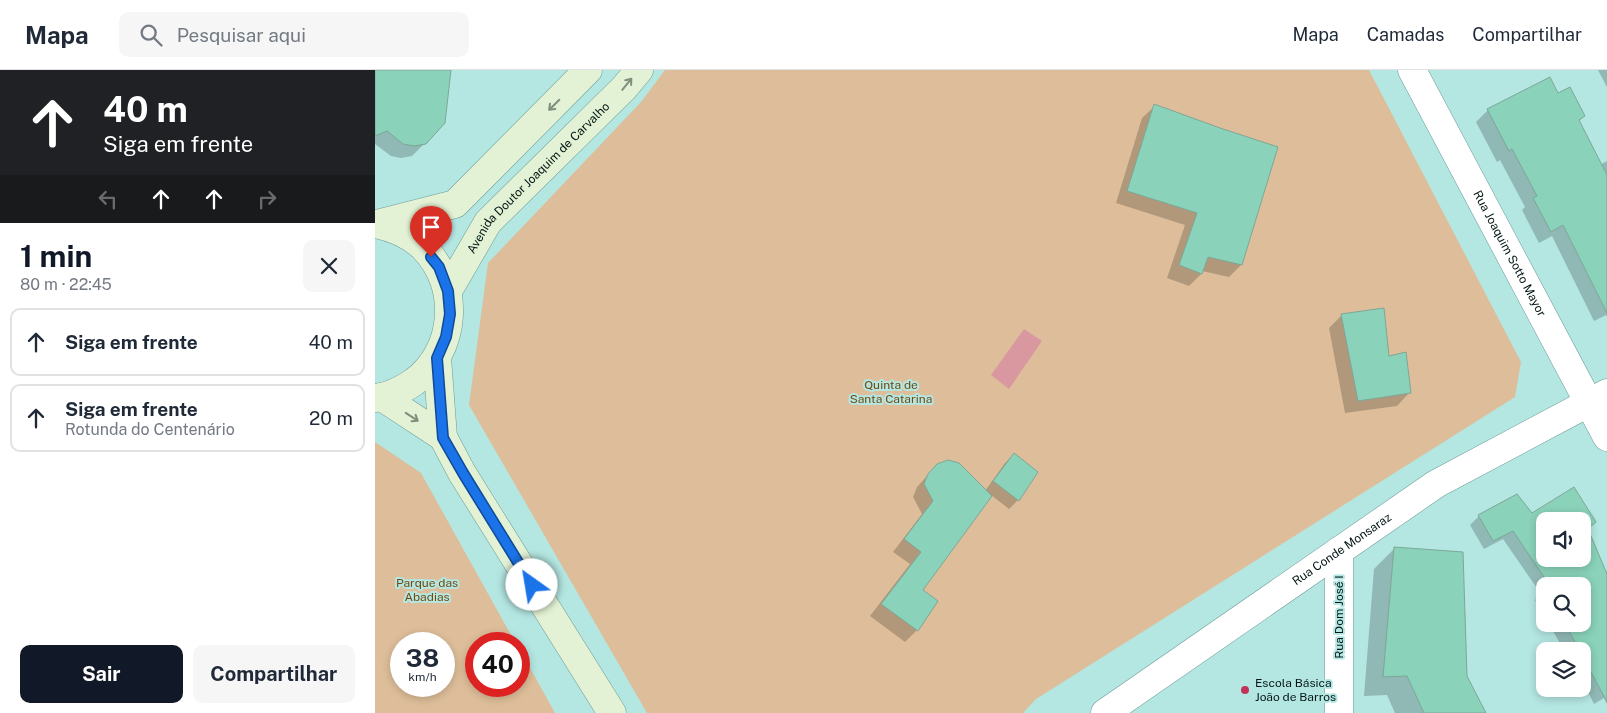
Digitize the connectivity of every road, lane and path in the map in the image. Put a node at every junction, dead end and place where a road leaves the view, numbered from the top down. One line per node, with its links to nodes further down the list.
1 (588, 70): 4 (street, one-way to 4)
2 (639, 70): 5 (street, Avenida Doutor Joaquim de Carvalho, one-way to 2)
3 (1412, 70): 8 (street, Rua Joaquim Sotto Mayor)
4 (376, 224): 5 (street)
5 (448, 291): 6 (street)
6 (437, 358): 7 (street); 10 (street)
7 (378, 398): 10 (street, one-way to 10)
8 (1598, 398): 9 (street, Rua Joaquim Sotto Mayor); 11 (street, Rua Conde Monsaraz)
9 (1607, 437)
10 (443, 438): 12 (street)
11 (1339, 552): 13 (street, Rua Conde Monsaraz); 14 (street, Rua Dom José I)
12 (612, 713)
13 (1105, 713)
14 (1339, 713)

